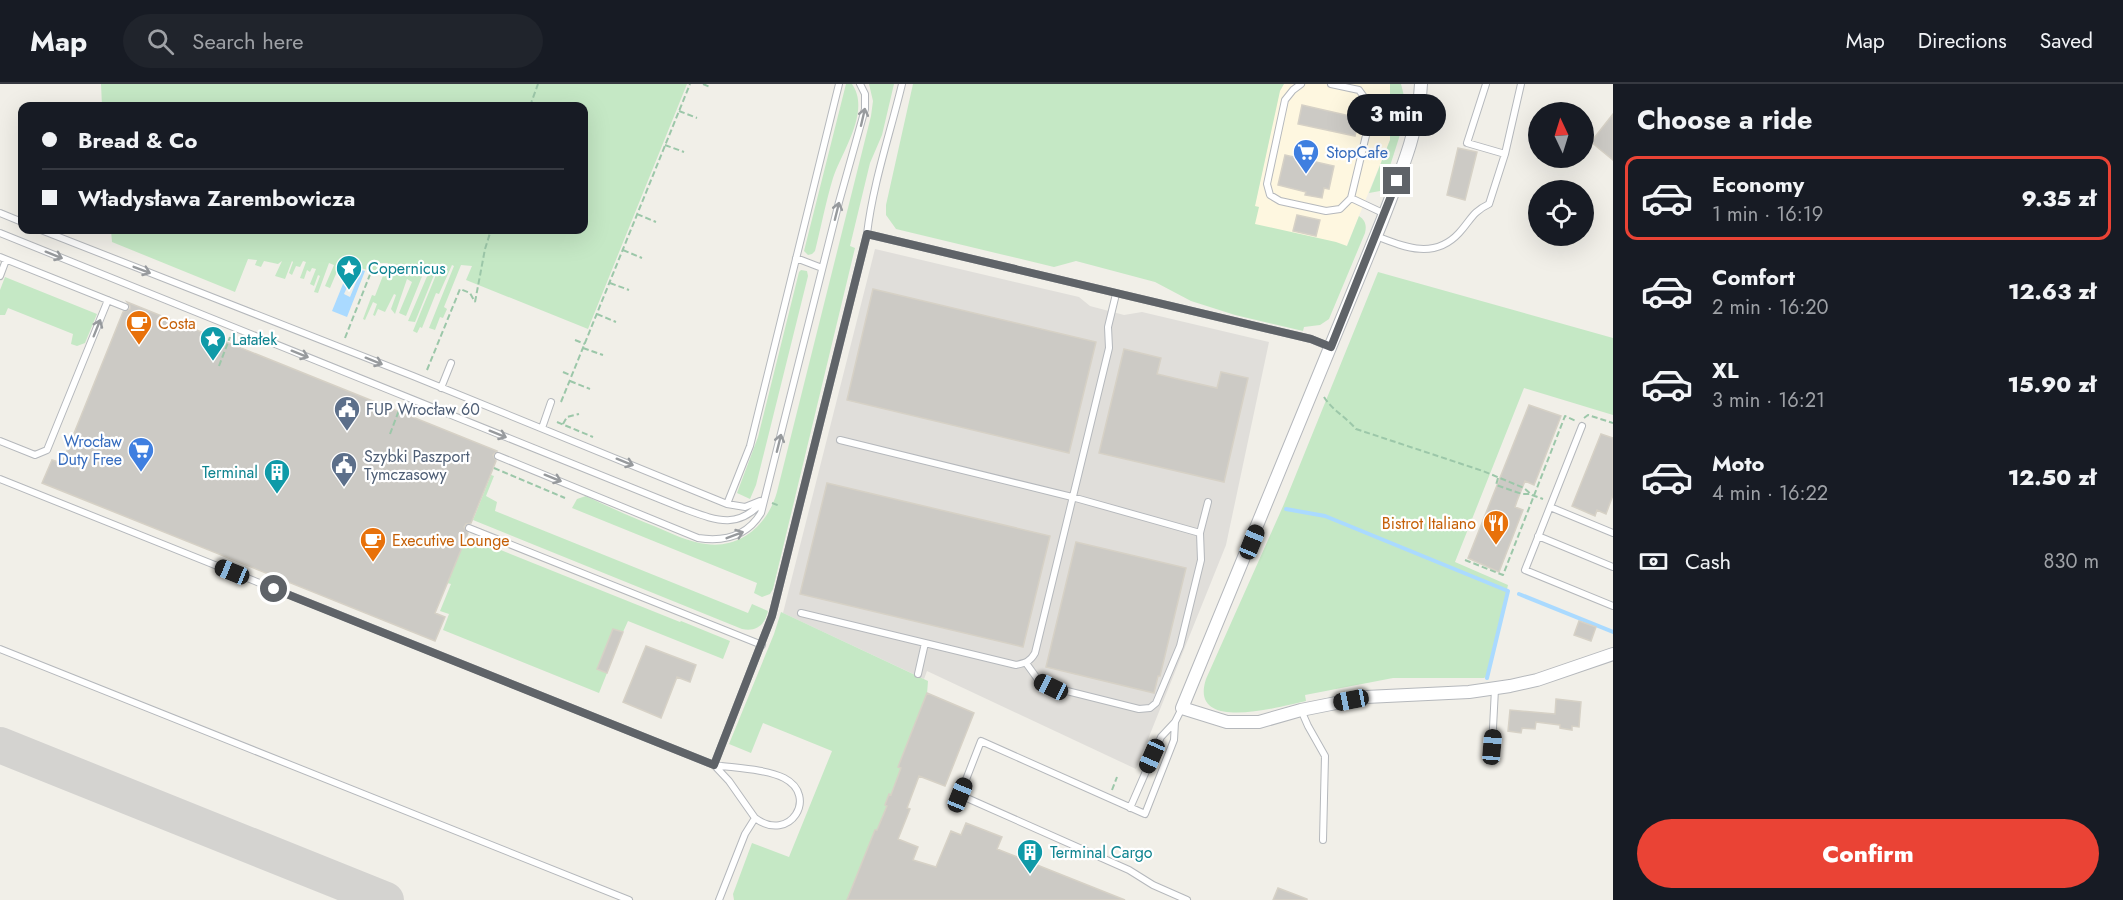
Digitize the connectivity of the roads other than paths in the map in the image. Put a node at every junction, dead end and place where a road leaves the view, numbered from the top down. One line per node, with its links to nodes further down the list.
1 (839, 84): 18 (lane)
2 (860, 84): 20 (lane, one-way to 2)
3 (902, 84): 16 (lane)
4 (1301, 84): 10 (lane)
5 (1330, 84): 10 (lane)
6 (1421, 84): 12 (street)
7 (1486, 84): 9 (lane)
8 (1520, 85): 9 (lane)
9 (1505, 154): 17 (lane)
10 (1352, 198): 12 (lane)
11 (0, 213): 13 (lane)
12 (1384, 214): 17 (street)
13 (18, 220)
14 (0, 233): 36 (lane, one-way to 36)
15 (51, 234): 27 (lane, one-way to 27)
16 (867, 234): 22 (lane); 48 (lane)
17 (1376, 236): 25 (street)
18 (796, 258): 20 (lane); 38 (lane)
19 (3, 259): 21 (lane); 23 (lane)
20 (822, 268): 36 (lane, one-way to 20)
21 (0, 276)
22 (1116, 294): 25 (lane); 35 (lane)
23 (108, 300): 24 (lane); 32 (lane, one-way to 23)
24 (125, 307)
25 (1331, 347): 54 (street)
26 (450, 363): 27 (lane)
27 (441, 388): 30 (lane)
28 (551, 402): 30 (lane)
29 (1582, 426): 39 (lane)
30 (542, 428): 38 (lane, one-way to 38)
31 (840, 440): 35 (lane)
32 (0, 441)
33 (498, 456): 36 (lane, one-way to 36)
34 (0, 479): 58 (lane)
35 (1072, 497): 41 (lane); 51 (lane)
36 (764, 500): 38 (lane)
37 (1208, 502): 41 (lane)
38 (727, 504)
39 (1550, 505): 42 (lane); 43 (lane)
40 (469, 528): 48 (lane)
41 (1200, 533): 51 (lane)
42 (1613, 533)
43 (1538, 536): 44 (lane); 45 (lane)
44 (1613, 567)
45 (1613, 606)
46 (801, 612): 47 (lane)
47 (925, 643): 51 (lane); 52 (lane)
48 (762, 645): 58 (lane)
49 (0, 649): 62 (lane)
50 (1613, 654): 53 (street)
51 (1026, 663)
52 (918, 674)
53 (1495, 689): 55 (street); 57 (lane)
54 (1182, 708): 55 (street); 56 (lane)
55 (1301, 710): 61 (lane)
56 (1175, 722): 59 (lane); 59 (lane)
57 (1492, 747)
58 (714, 765): 60 (lane); 60 (lane)
59 (1130, 808): 64 (lane)
60 (756, 818): 63 (lane)
61 (1323, 840)
62 (629, 900)
63 (719, 900)
64 (1187, 900)

